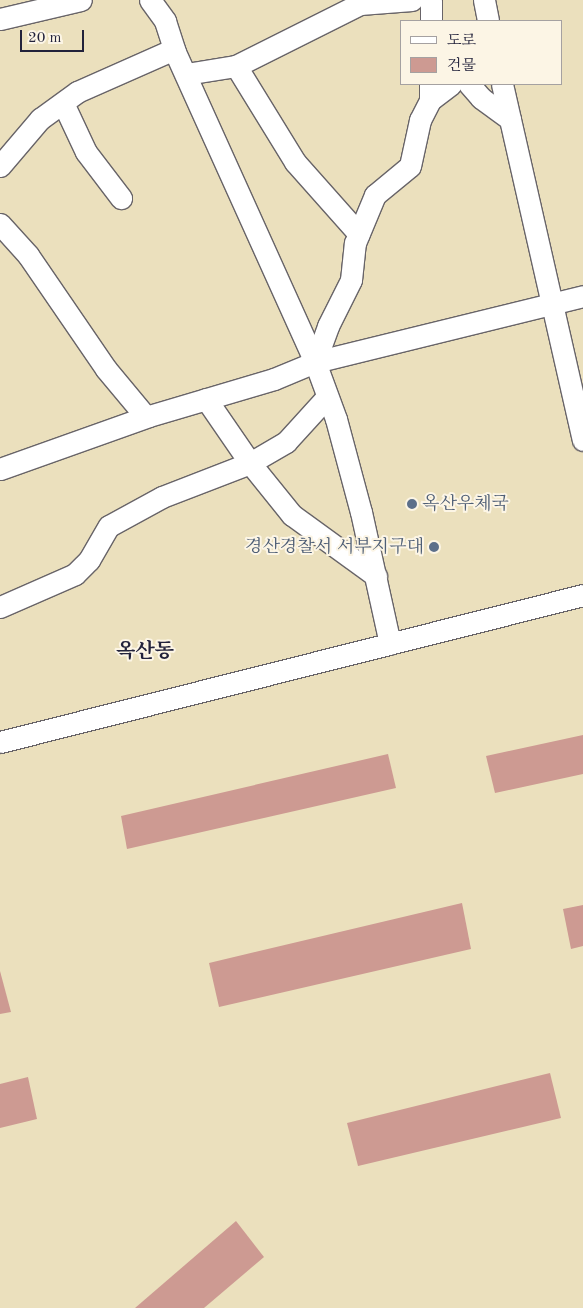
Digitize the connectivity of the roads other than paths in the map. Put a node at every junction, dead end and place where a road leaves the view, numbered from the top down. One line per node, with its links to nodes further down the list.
1 (81, 0): 6 (street)
2 (150, 0): 10 (street)
3 (412, 0): 11 (street)
4 (431, 0): 8 (street)
5 (484, 0): 9 (street)
6 (28, 6): 7 (street)
7 (0, 19)
8 (431, 20)
9 (488, 20)
10 (174, 49): 12 (street); 17 (street)
11 (236, 66): 12 (street); 22 (street)
12 (186, 74): 25 (street)
13 (448, 85): 16 (street)
14 (470, 85): 18 (street)
15 (502, 85): 18 (street)
16 (430, 92): 22 (street)
17 (63, 103): 19 (street); 20 (street)
18 (510, 119): 24 (street)
19 (0, 166)
20 (121, 198)
21 (0, 224): 28 (street)
22 (359, 234): 25 (street)
23 (583, 296): 24 (street)
24 (552, 304): 25 (street); 29 (street)
25 (315, 362): 26 (street); 27 (street)
26 (327, 397): 30 (street); 32 (street)
27 (206, 399): 28 (street); 30 (street)
28 (146, 417): 31 (street)
29 (583, 440)
30 (250, 463): 32 (street); 34 (street)
31 (0, 469)
32 (376, 576): 35 (street)
33 (583, 595): 35 (street)
34 (0, 607)
35 (390, 644): 36 (street)
36 (0, 742)

